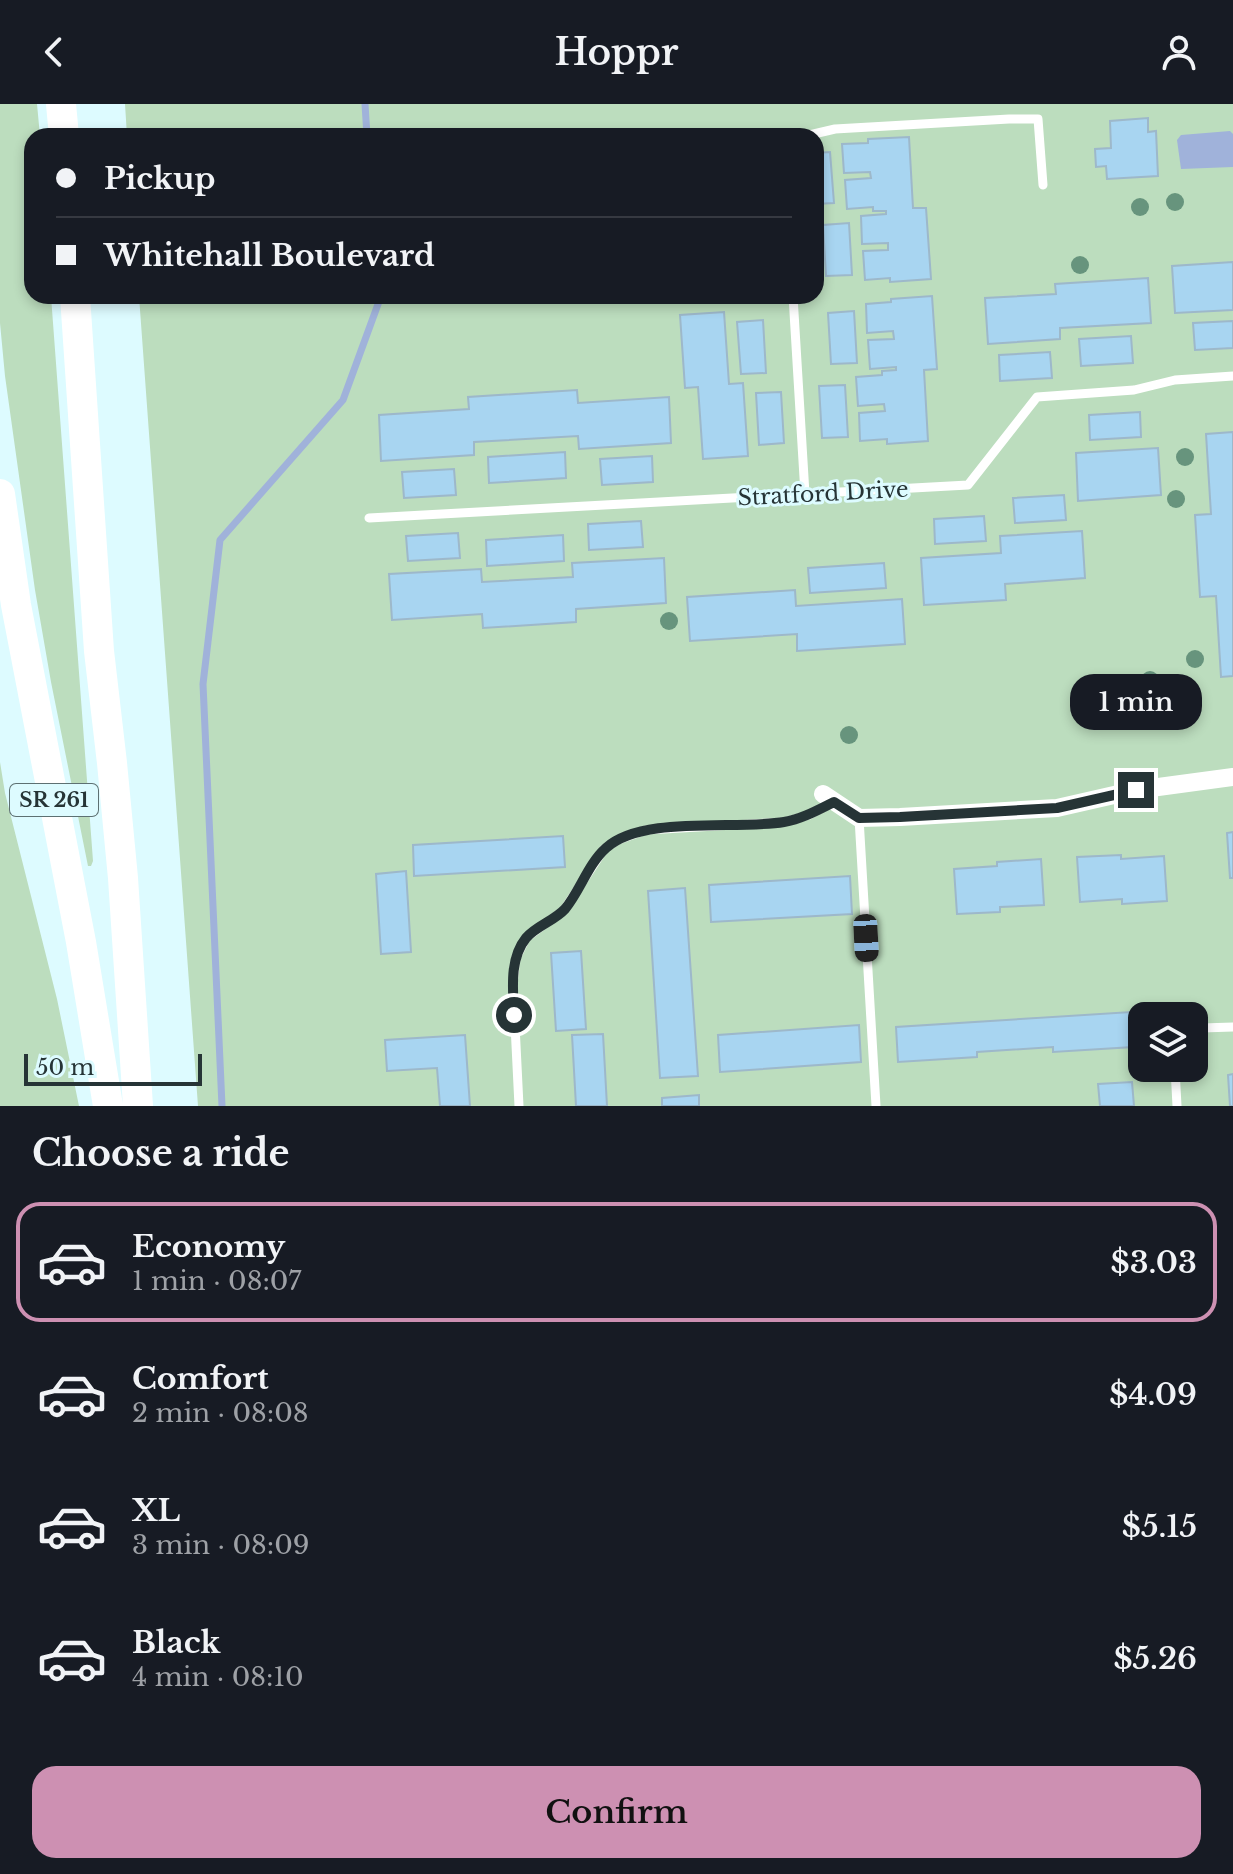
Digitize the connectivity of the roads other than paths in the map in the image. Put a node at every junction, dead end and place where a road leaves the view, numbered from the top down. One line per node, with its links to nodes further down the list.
1 (61, 104): 2 (main road)
2 (63, 128)
3 (824, 132): 4 (lane)
4 (1043, 185)
5 (76, 304): 18 (main road, SR 261)
6 (793, 304): 9 (lane)
7 (1233, 376): 9 (lane, Stratford Drive)
8 (0, 494): 17 (main road, SR 261)
9 (805, 494): 10 (lane, Stratford Drive)
10 (369, 518)
11 (1233, 777): 13 (street)
12 (829, 798): 13 (street); 19 (lane)
13 (859, 818): 20 (lane)
14 (1233, 1027): 15 (lane)
15 (1208, 1028)
16 (1176, 1082): 21 (lane)
17 (108, 1106)
18 (138, 1106)
19 (519, 1106)
20 (876, 1106)
21 (1177, 1106)

